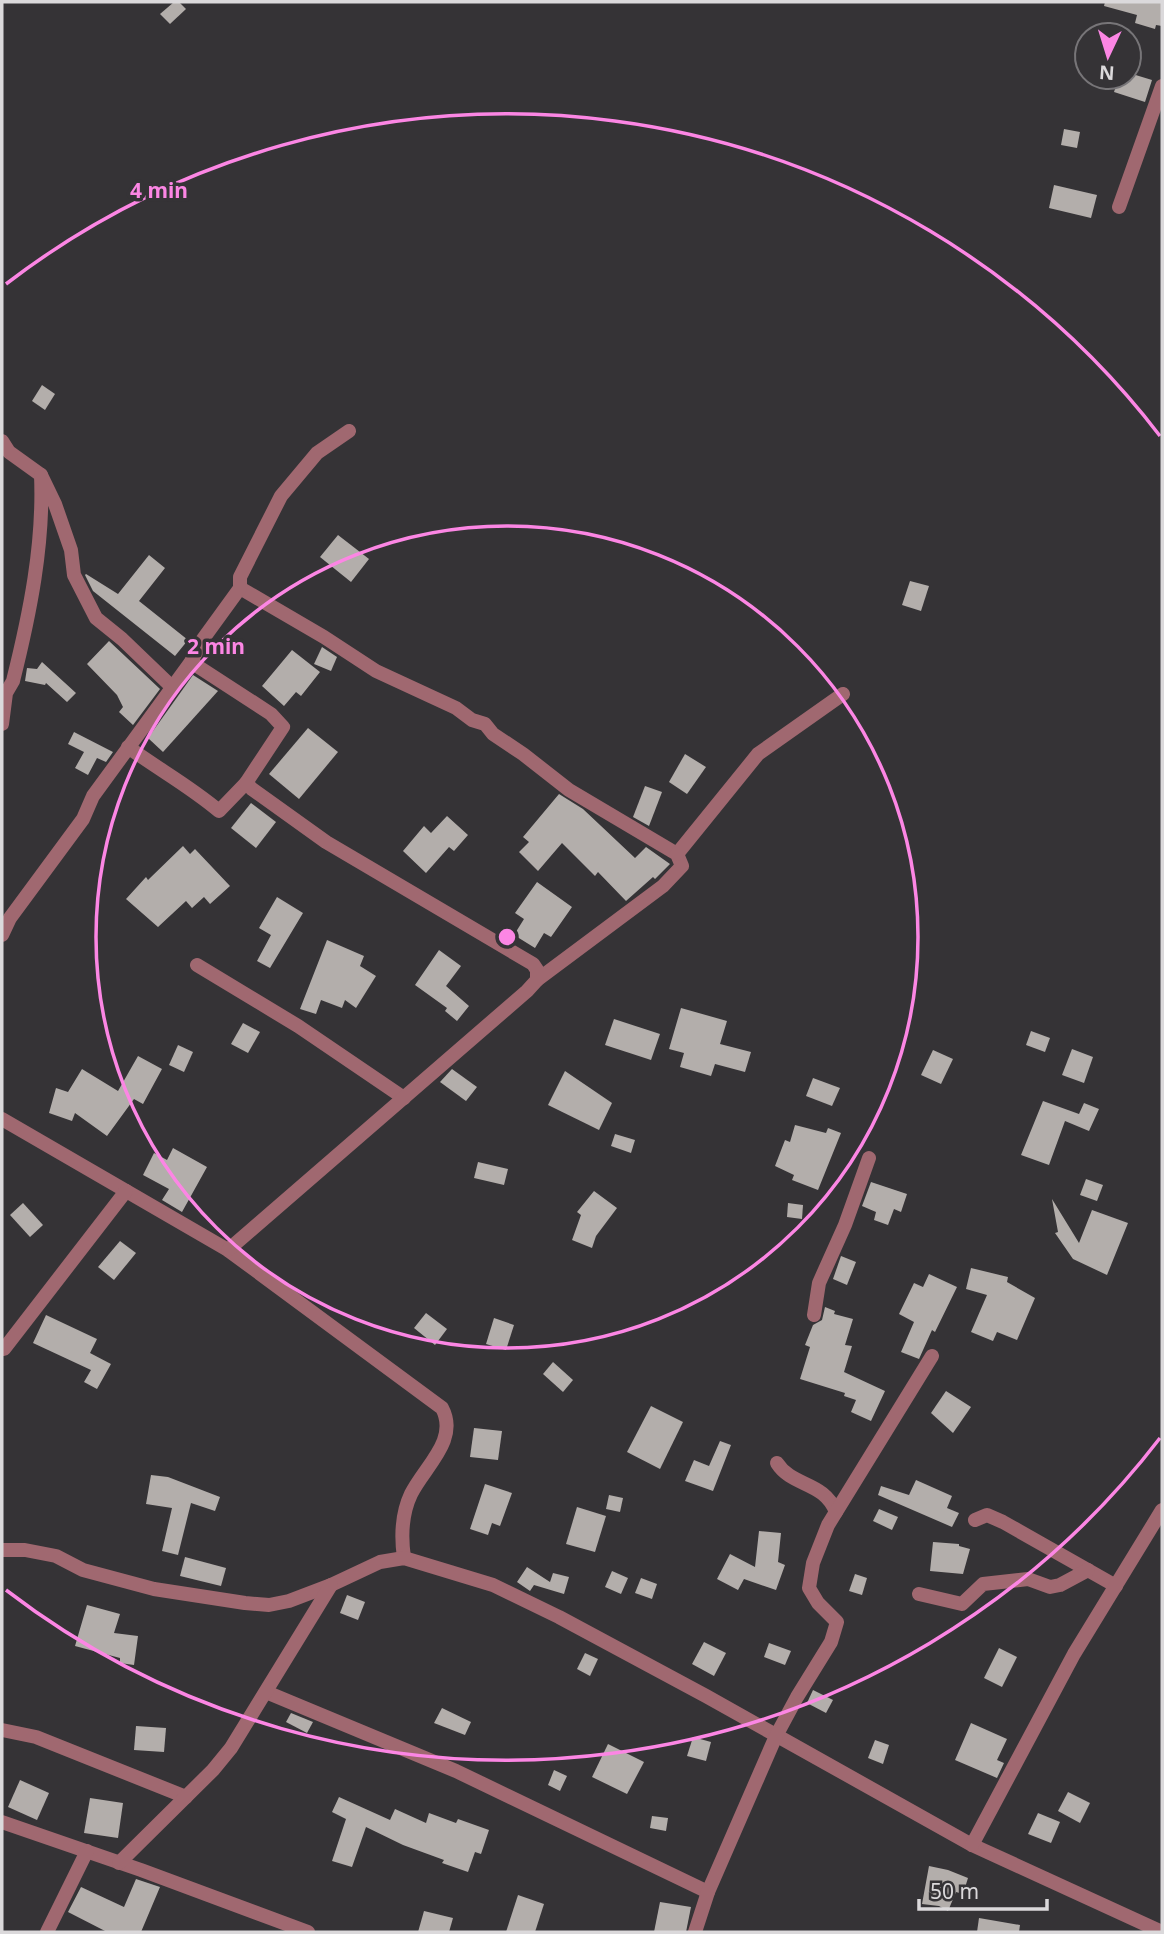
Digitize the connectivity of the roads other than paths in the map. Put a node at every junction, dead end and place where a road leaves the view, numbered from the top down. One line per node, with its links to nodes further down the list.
1 (1162, 86): 2 (street)
2 (1119, 207)
3 (349, 430): 6 (street)
4 (2, 441): 5 (street)
5 (41, 475): 8 (street); 10 (street)
6 (240, 588): 7 (street); 13 (street)
7 (191, 662): 8 (street); 12 (street)
8 (172, 687): 11 (street)
9 (843, 694): 13 (street)
10 (2, 724)
11 (128, 747): 12 (street); 14 (street)
12 (246, 783): 16 (street)
13 (677, 854): 16 (street)
14 (2, 935)
15 (197, 965): 17 (street)
16 (537, 980): 17 (street)
17 (404, 1098): 21 (street)
18 (2, 1119): 20 (street)
19 (869, 1158): 22 (street)
20 (126, 1191): 21 (street); 23 (street)
21 (228, 1250): 30 (street)
22 (814, 1315)
23 (2, 1349)
24 (932, 1356): 27 (street)
25 (777, 1463): 27 (street)
26 (1162, 1510): 33 (street)
27 (836, 1512): 37 (street)
28 (975, 1520): 31 (street)
29 (2, 1550): 32 (street)
30 (404, 1558): 32 (street); 37 (street)
31 (1088, 1570): 33 (street); 34 (street)
32 (331, 1585): 35 (street)
33 (1116, 1586): 40 (street)
34 (919, 1594)
35 (266, 1692): 38 (street); 43 (street)
36 (2, 1730): 38 (street)
37 (776, 1735): 40 (street); 43 (street)
38 (186, 1797): 42 (street)
39 (2, 1822): 41 (street)
40 (972, 1845): 47 (street)
41 (87, 1851): 42 (street); 44 (street)
42 (119, 1863): 45 (street)
43 (708, 1892): 46 (street)
44 (47, 1932)
45 (308, 1932)
46 (695, 1932)
47 (1162, 1932)

